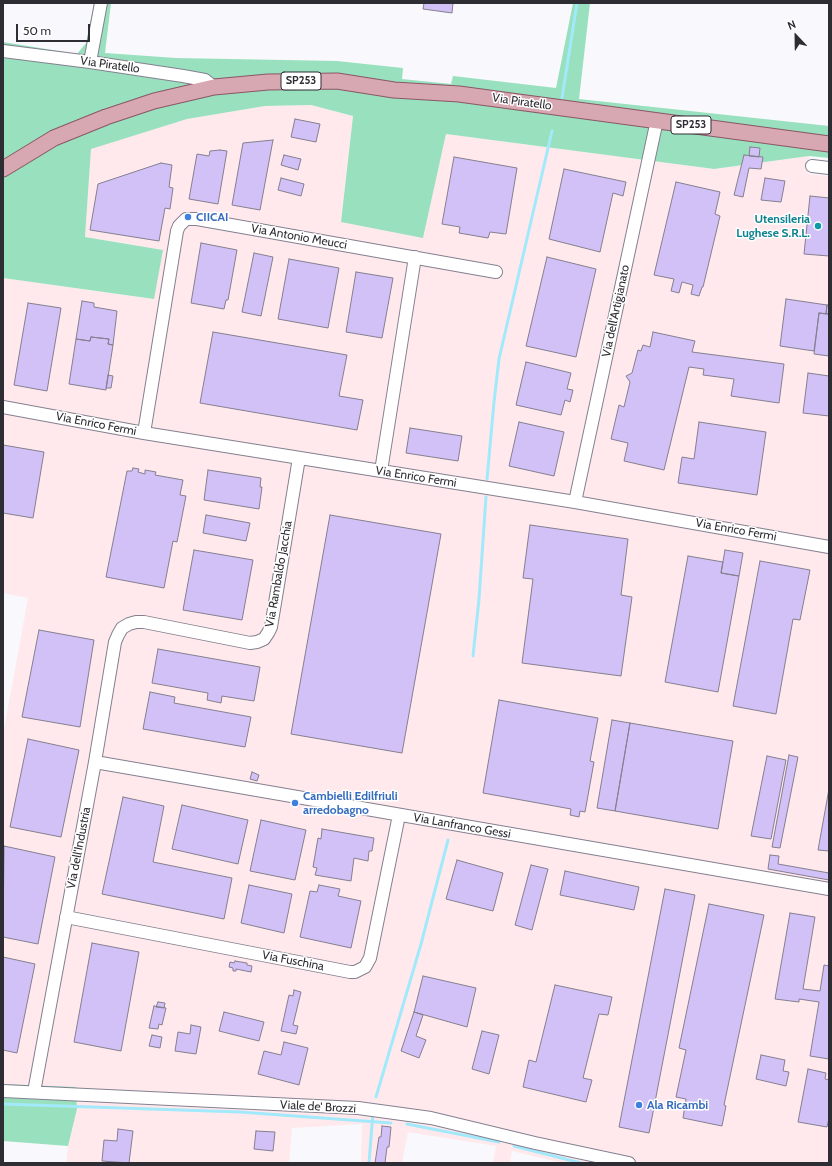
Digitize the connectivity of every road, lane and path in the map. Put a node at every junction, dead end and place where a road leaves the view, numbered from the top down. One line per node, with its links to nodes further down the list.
1 (101, 3): 3 (street)
2 (3, 51): 3 (street, Via Piratello)
3 (90, 62): 4 (street, Via Piratello)
4 (214, 87): 5 (main road, Via Piratello / SP253); 9 (main road, Via Piratello / SP253)
5 (658, 120): 6 (main road, Via Piratello / SP253); 16 (street, Via dell'Artigianato)
6 (829, 144)
7 (812, 166): 8 (street)
8 (829, 168)
9 (3, 169)
10 (415, 258): 11 (street); 13 (street, Via Antonio Meucci); 15 (street)
11 (496, 272)
12 (3, 407): 13 (street, Via Enrico Fermi)
13 (144, 433): 14 (street, Via Enrico Fermi)
14 (299, 458): 15 (street, Via Enrico Fermi); 18 (street, Via Rambaldo Jacchia)
15 (381, 471): 16 (street, Via Enrico Fermi)
16 (575, 502): 17 (street, Via Enrico Fermi)
17 (829, 546)
18 (144, 622): 19 (street, Via dell'Industria)
19 (95, 762): 20 (street, Via Lanfranco Gessi); 22 (street, Via dell'Industria)
20 (399, 815): 21 (street, Via Lanfranco Gessi); 22 (street, Via Fuschina)
21 (829, 889)
22 (66, 917): 24 (street, Via dell'Industria)
23 (3, 1092): 24 (street, Viale de' Brozzi)
24 (34, 1092): 25 (street, Viale de' Brozzi)
25 (628, 1163)

